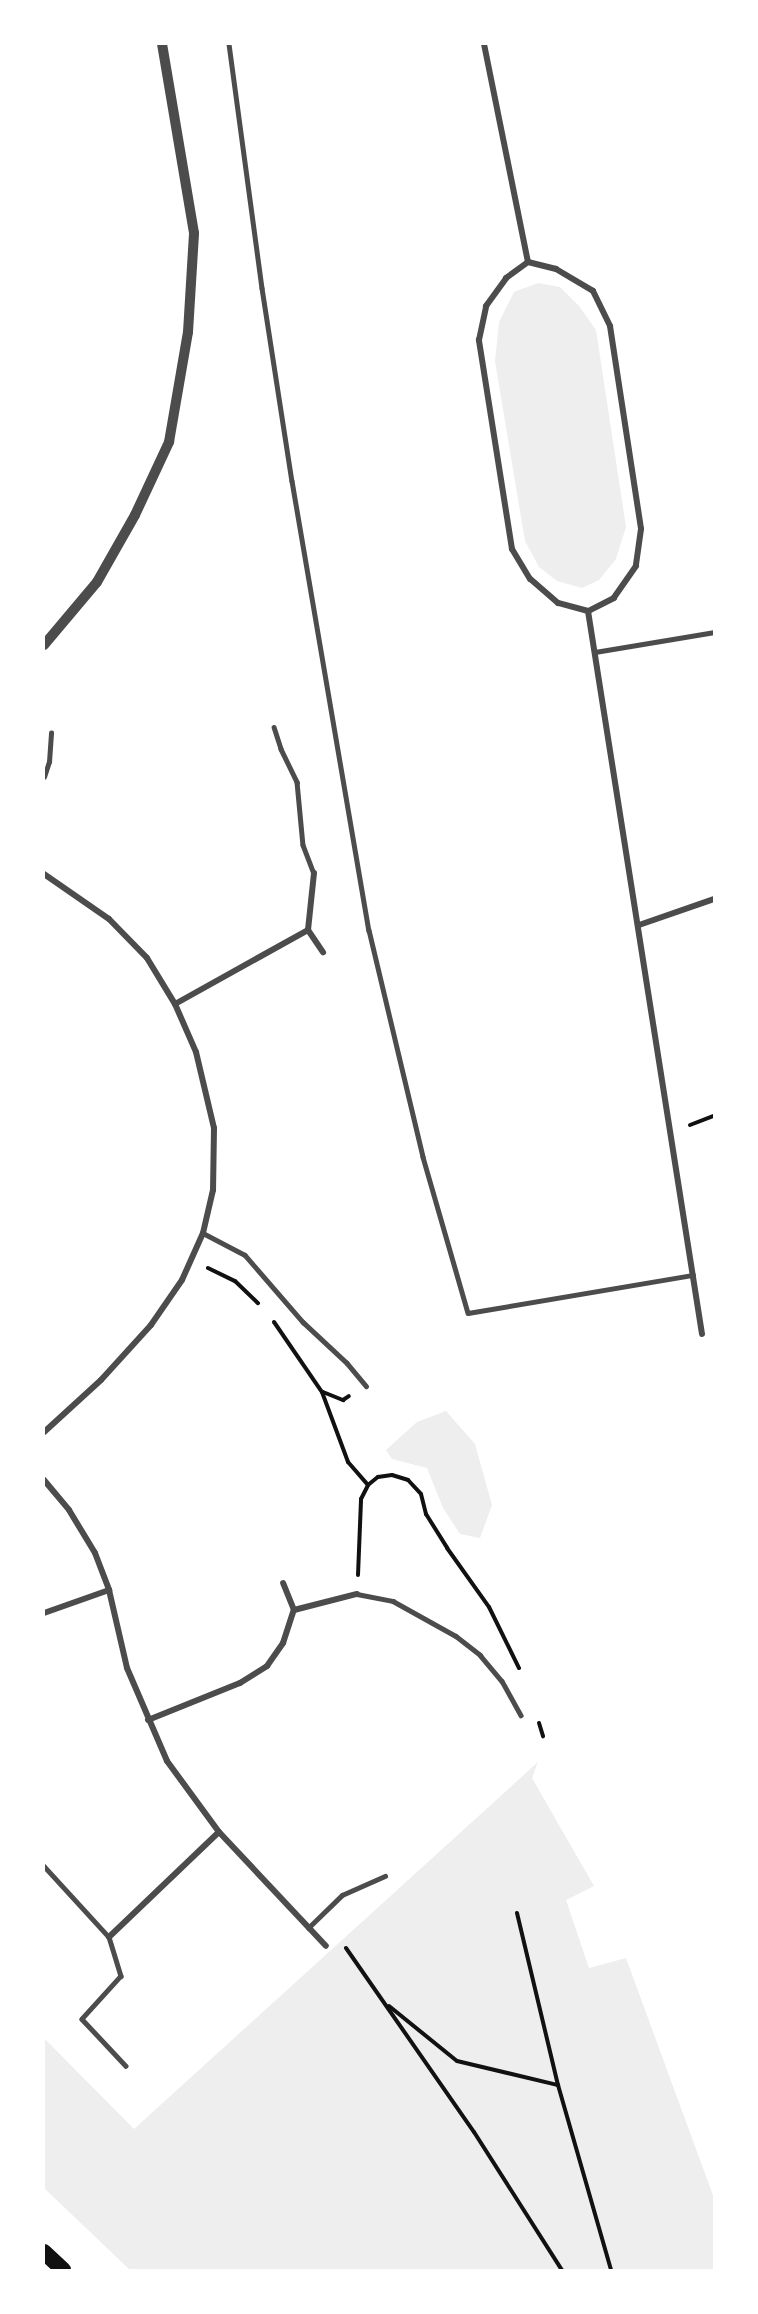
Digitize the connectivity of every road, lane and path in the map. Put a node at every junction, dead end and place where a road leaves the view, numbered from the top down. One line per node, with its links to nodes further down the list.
1 (162, 44): 7 (street)
2 (229, 44): 23 (lane)
3 (484, 44): 4 (street)
4 (528, 262): 5 (street); 5 (street)
5 (588, 611): 8 (street)
6 (714, 632): 8 (lane)
7 (44, 645)
8 (595, 652): 15 (street)
9 (274, 727): 12 (lane)
10 (51, 733): 11 (lane)
11 (44, 777)
12 (314, 873): 16 (street)
13 (44, 874): 18 (street)
14 (714, 899): 15 (street)
15 (639, 925): 20 (street)
16 (308, 930): 17 (street); 18 (street)
17 (323, 952)
18 (175, 1004): 21 (street)
19 (714, 1116): 20 (path)
20 (671, 1131): 23 (street)
21 (203, 1233): 22 (street); 27 (lane)
22 (191, 1260): 24 (path); 28 (street)
23 (693, 1275): 26 (street)
24 (265, 1309)
25 (271, 1318): 30 (path)
26 (702, 1334)
27 (366, 1386)
28 (44, 1432)
29 (44, 1480): 32 (street)
30 (368, 1485): 33 (path); 36 (path)
31 (283, 1583): 34 (street)
32 (109, 1590): 35 (street); 39 (street)
33 (357, 1594): 34 (street); 38 (lane)
34 (294, 1610): 39 (street)
35 (44, 1613)
36 (520, 1669)
37 (535, 1713): 40 (path)
38 (521, 1715)
39 (148, 1720): 41 (street)
40 (543, 1736)
41 (219, 1832): 45 (street); 46 (street)
42 (44, 1866): 46 (lane)
43 (385, 1876): 45 (lane)
44 (517, 1913): 50 (path)
45 (309, 1928): 47 (street)
46 (110, 1937): 49 (lane)
47 (326, 1946): 48 (path)
48 (384, 2002): 50 (path); 53 (path)
49 (126, 2066)
50 (558, 2085): 54 (path)
51 (44, 2252): 52 (highway)
52 (63, 2271)
53 (562, 2271)
54 (611, 2271)

